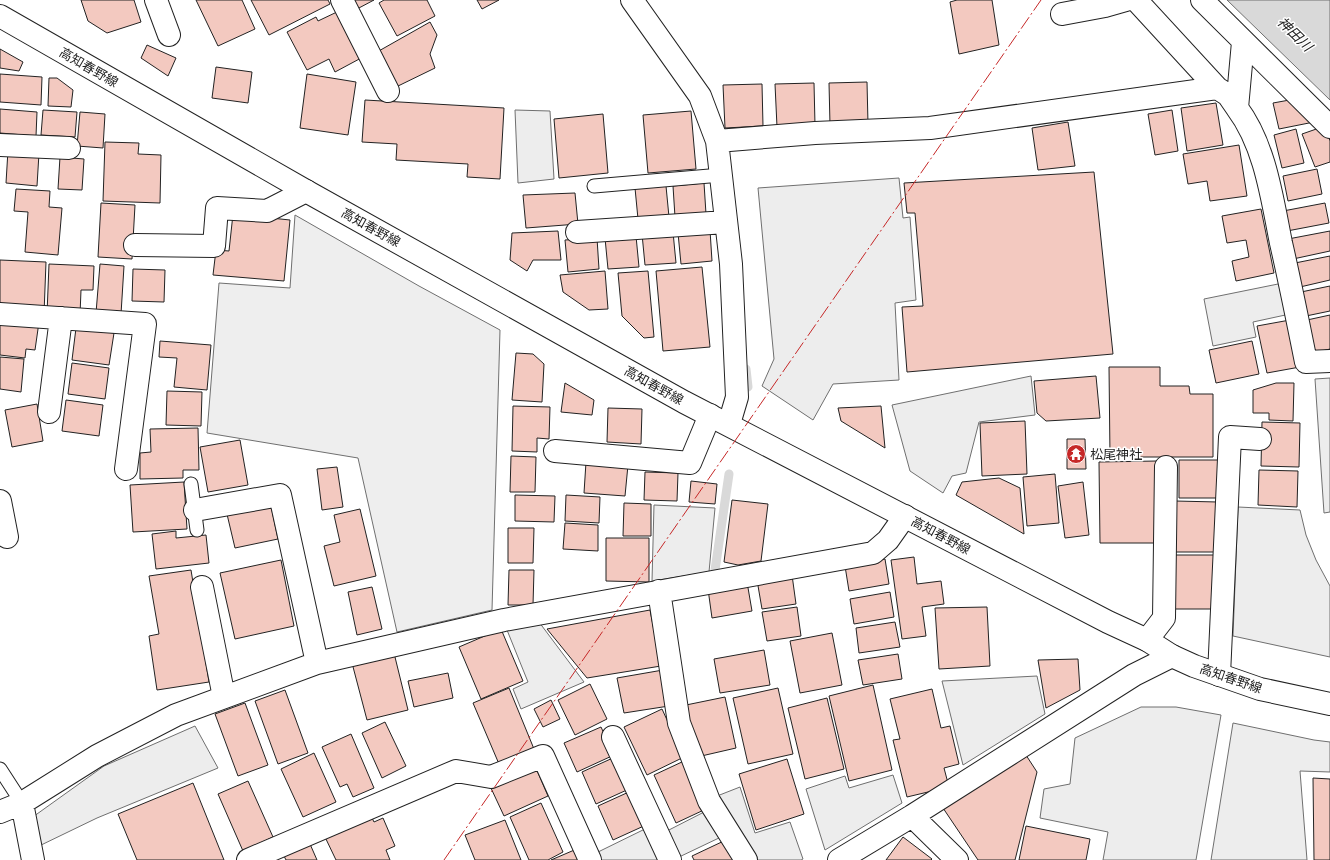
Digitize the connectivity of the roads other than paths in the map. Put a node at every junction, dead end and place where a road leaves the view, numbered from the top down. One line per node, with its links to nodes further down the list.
1 (156, 0): 9 (street)
2 (342, 0): 12 (street)
3 (632, 0): 15 (street)
4 (1126, 0): 7 (street)
5 (1136, 0): 11 (street)
6 (1202, 0): 10 (street)
7 (1062, 14)
8 (0, 16): 20 (street, 高知春野線)
9 (169, 35)
10 (1242, 42): 13 (street); 14 (street)
11 (1217, 88): 13 (street); 15 (street)
12 (388, 90)
13 (1237, 108): 26 (street)
14 (1330, 127)
15 (722, 141): 18 (street)
16 (0, 145): 17 (street)
17 (69, 148)
18 (720, 175): 19 (lane); 21 (street)
19 (594, 186)
20 (306, 191): 23 (street); 28 (street, 高知春野線)
21 (726, 222): 22 (street); 28 (street)
22 (577, 232)
23 (135, 245)
24 (0, 314): 25 (street)
25 (61, 318): 27 (street); 32 (street)
26 (1330, 361)
27 (49, 412)
28 (719, 420): 30 (street); 35 (street, 高知春野線)
29 (1260, 438): 43 (street)
30 (555, 451)
31 (1166, 467): 40 (street)
32 (126, 468)
33 (191, 484): 36 (lane)
34 (0, 501): 37 (street)
35 (905, 516): 39 (street); 40 (street, 高知春野線)
36 (196, 520): 42 (street)
37 (7, 537)
38 (202, 587): 44 (street)
39 (659, 591): 42 (street); 55 (street)
40 (1147, 640): 41 (street, 高知春野線)
41 (1172, 656): 43 (street, 高知春野線); 50 (street)
42 (317, 664): 44 (street)
43 (1219, 675): 45 (street, 高知春野線)
44 (224, 697): 48 (street)
45 (1330, 704)
46 (613, 737): 54 (street)
47 (0, 769): 48 (lane)
48 (22, 803): 49 (street); 51 (street)
49 (0, 812)
50 (912, 816): 56 (street); 57 (street)
51 (33, 860)
52 (248, 860): 53 (street)
53 (590, 860)
54 (670, 860)
55 (746, 860)
56 (839, 860)
57 (957, 860)

